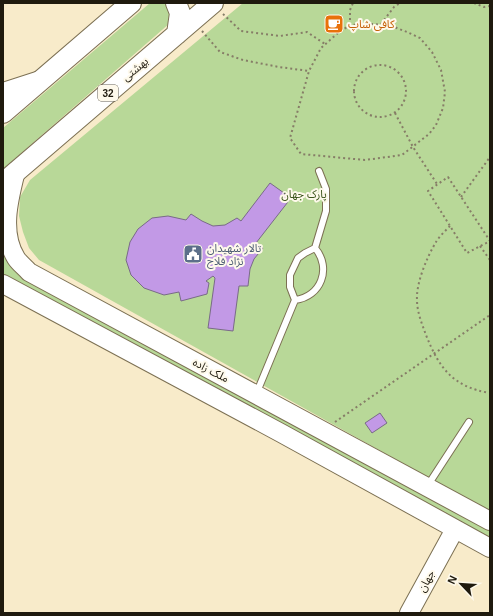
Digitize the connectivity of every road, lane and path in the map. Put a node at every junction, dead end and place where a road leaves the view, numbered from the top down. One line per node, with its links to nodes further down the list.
1 (131, 3): 14 (main road)
2 (176, 3): 11 (main road)
3 (353, 3): 9 (path)
4 (400, 3): 10 (path)
5 (474, 3): 7 (path)
6 (212, 4): 8 (main road, بهشتى / 32); 12 (path)
7 (490, 6)
8 (192, 20): 11 (main road, بهشتى / 32); 13 (path)
9 (350, 25): 10 (path); 12 (path)
10 (381, 25): 18 (path)
11 (177, 34): 21 (main road, بهشتى / 32)
12 (325, 44): 13 (path)
13 (309, 71): 18 (path)
14 (45, 78): 15 (main road); 16 (main road)
15 (3, 92)
16 (3, 113)
17 (395, 113): 17 (path); 18 (path)
18 (413, 148): 22 (path)
19 (490, 157): 23 (path)
20 (319, 171): 27 (lane)
21 (12, 174): 25 (main road, ملک زاده)
22 (437, 184): 23 (path); 24 (path)
23 (461, 197): 26 (path)
24 (450, 226): 26 (path); 32 (path)
25 (6, 245): 34 (main road, ملک زاده)
26 (480, 246): 28 (path)
27 (315, 248): 30 (lane); 30 (lane)
28 (490, 260)
29 (3, 284): 39 (main road, ملک زاده)
30 (295, 300): 34 (lane)
31 (490, 315): 32 (path)
32 (434, 354): 33 (path); 36 (path)
33 (490, 393)
34 (256, 394): 36 (main road, ملک زاده)
35 (469, 422): 37 (lane)
36 (322, 430): 37 (main road, ملک زاده)
37 (426, 487): 38 (main road, ملک زاده)
38 (490, 521)
39 (455, 528): 40 (main road, ملک زاده); 41 (main road, جهان)
40 (490, 548)
41 (409, 613)

